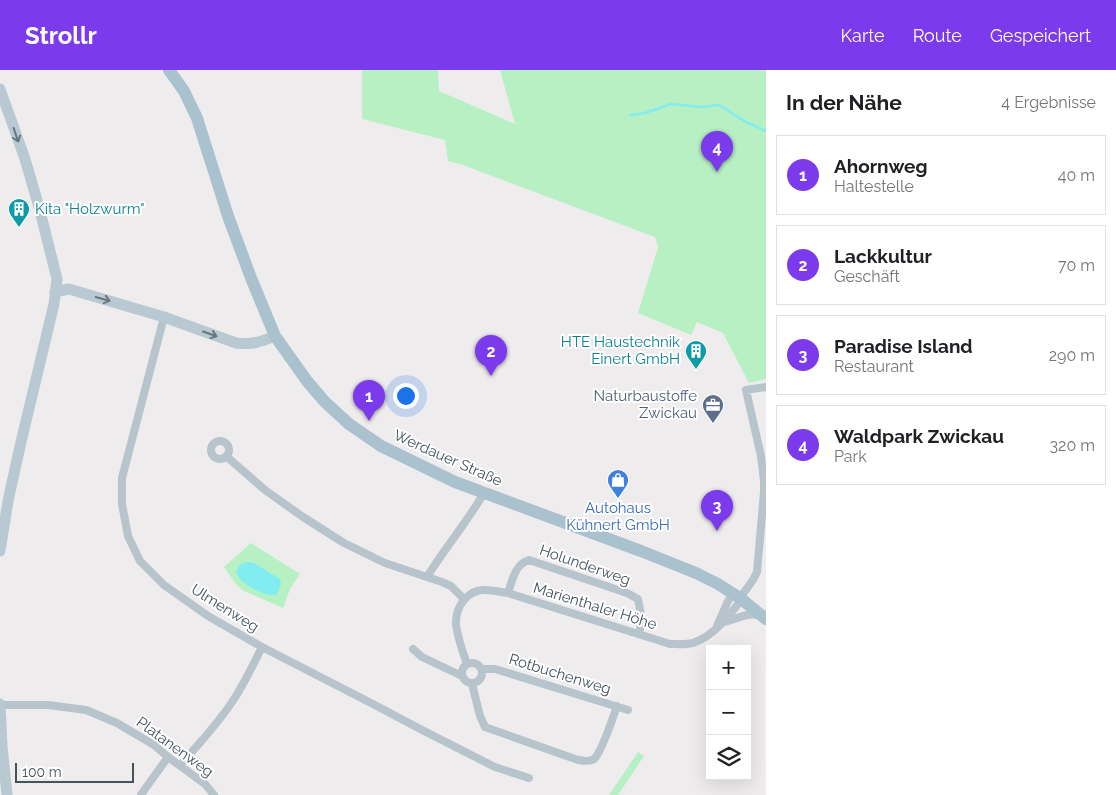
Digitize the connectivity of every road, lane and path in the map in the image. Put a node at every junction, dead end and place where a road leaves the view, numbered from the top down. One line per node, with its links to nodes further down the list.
1 (169, 70): 5 (main road, Werdauer Straße)
2 (0, 88): 3 (street, one-way to 3)
3 (55, 292): 4 (street, one-way to 4); 11 (street)
4 (164, 317): 5 (street, one-way to 5); 22 (street, Ulmenweg)
5 (275, 336): 10 (main road, Werdauer Straße)
6 (766, 387): 8 (street)
7 (226, 456): 14 (street)
8 (763, 456): 9 (street)
9 (765, 492): 12 (street)
10 (484, 493): 14 (street); 16 (main road, Werdauer Straße)
11 (0, 551)
12 (757, 572): 13 (street); 16 (street)
13 (766, 572)
14 (427, 576): 17 (street)
15 (508, 593): 17 (street, Marienthaler Höhe); 21 (street, Marienthaler Höhe); 21 (street, Holunderweg)
16 (739, 597): 18 (main road, Werdauer Straße); 19 (street, Marienthaler Höhe); 20 (street)
17 (464, 599): 24 (street)
18 (764, 617): 19 (street, Marienthaler Höhe)
19 (724, 622): 20 (street, Marienthaler Höhe)
20 (716, 628): 21 (street, Marienthaler Höhe)
21 (639, 634)
22 (262, 647): 32 (street); 33 (street, Ulmenweg)
23 (413, 649): 26 (street)
24 (467, 664): 25 (street); 26 (street)
25 (482, 669): 27 (street); 29 (street, Rotbuchenweg)
26 (462, 676): 27 (street)
27 (472, 684): 29 (street)
28 (0, 704): 31 (street, Platanenweg); 34 (street)
29 (617, 706): 30 (street, Rotbuchenweg)
30 (628, 710)
31 (168, 757): 32 (street, Platanenweg); 35 (street)
32 (180, 766): 36 (street, Platanenweg)
33 (529, 778)
34 (7, 795)
35 (141, 795)
36 (214, 795)

